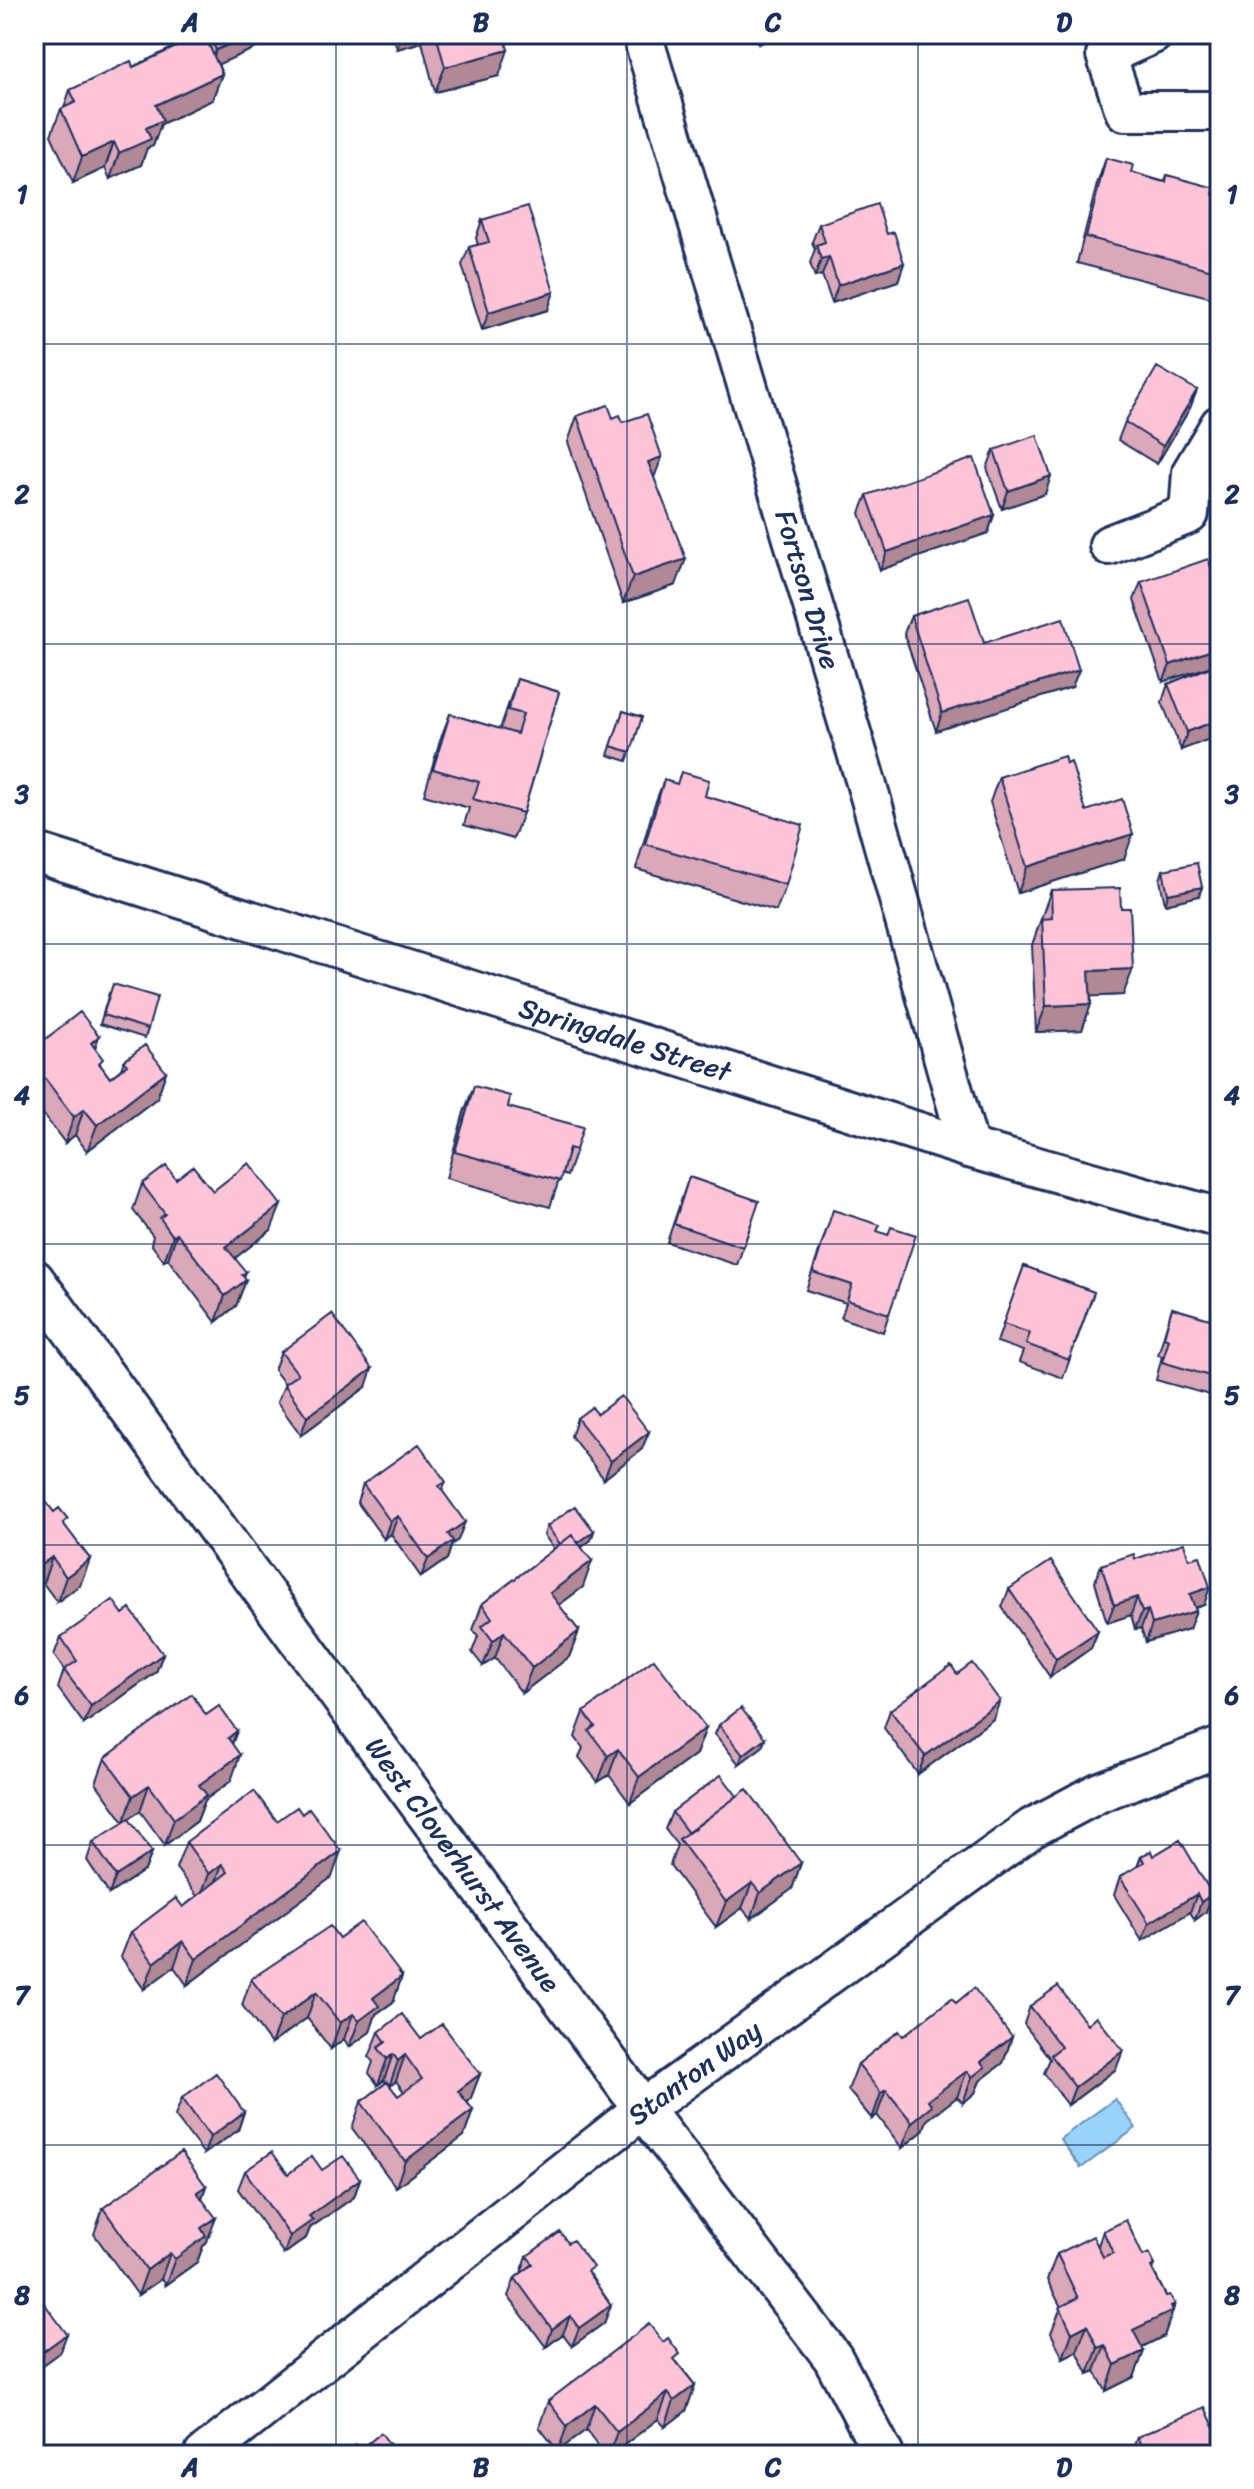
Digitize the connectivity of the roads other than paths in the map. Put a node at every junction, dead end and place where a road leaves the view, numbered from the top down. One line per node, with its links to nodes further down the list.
1 (642, 34): 7 (street, Fortson Drive)
2 (1153, 34): 3 (street)
3 (1220, 111)
4 (1220, 425): 5 (street)
5 (1109, 545)
6 (34, 852): 7 (street, Springdale Street)
7 (969, 1148): 8 (street, Springdale Street)
8 (1220, 1218)
9 (34, 1279): 11 (street, West Cloverhurst Avenue)
10 (1220, 1747): 11 (street, Stanton Way)
11 (643, 2109): 12 (street, Stanton Way); 13 (street, West Cloverhurst Avenue)
12 (204, 2455)
13 (884, 2455)

